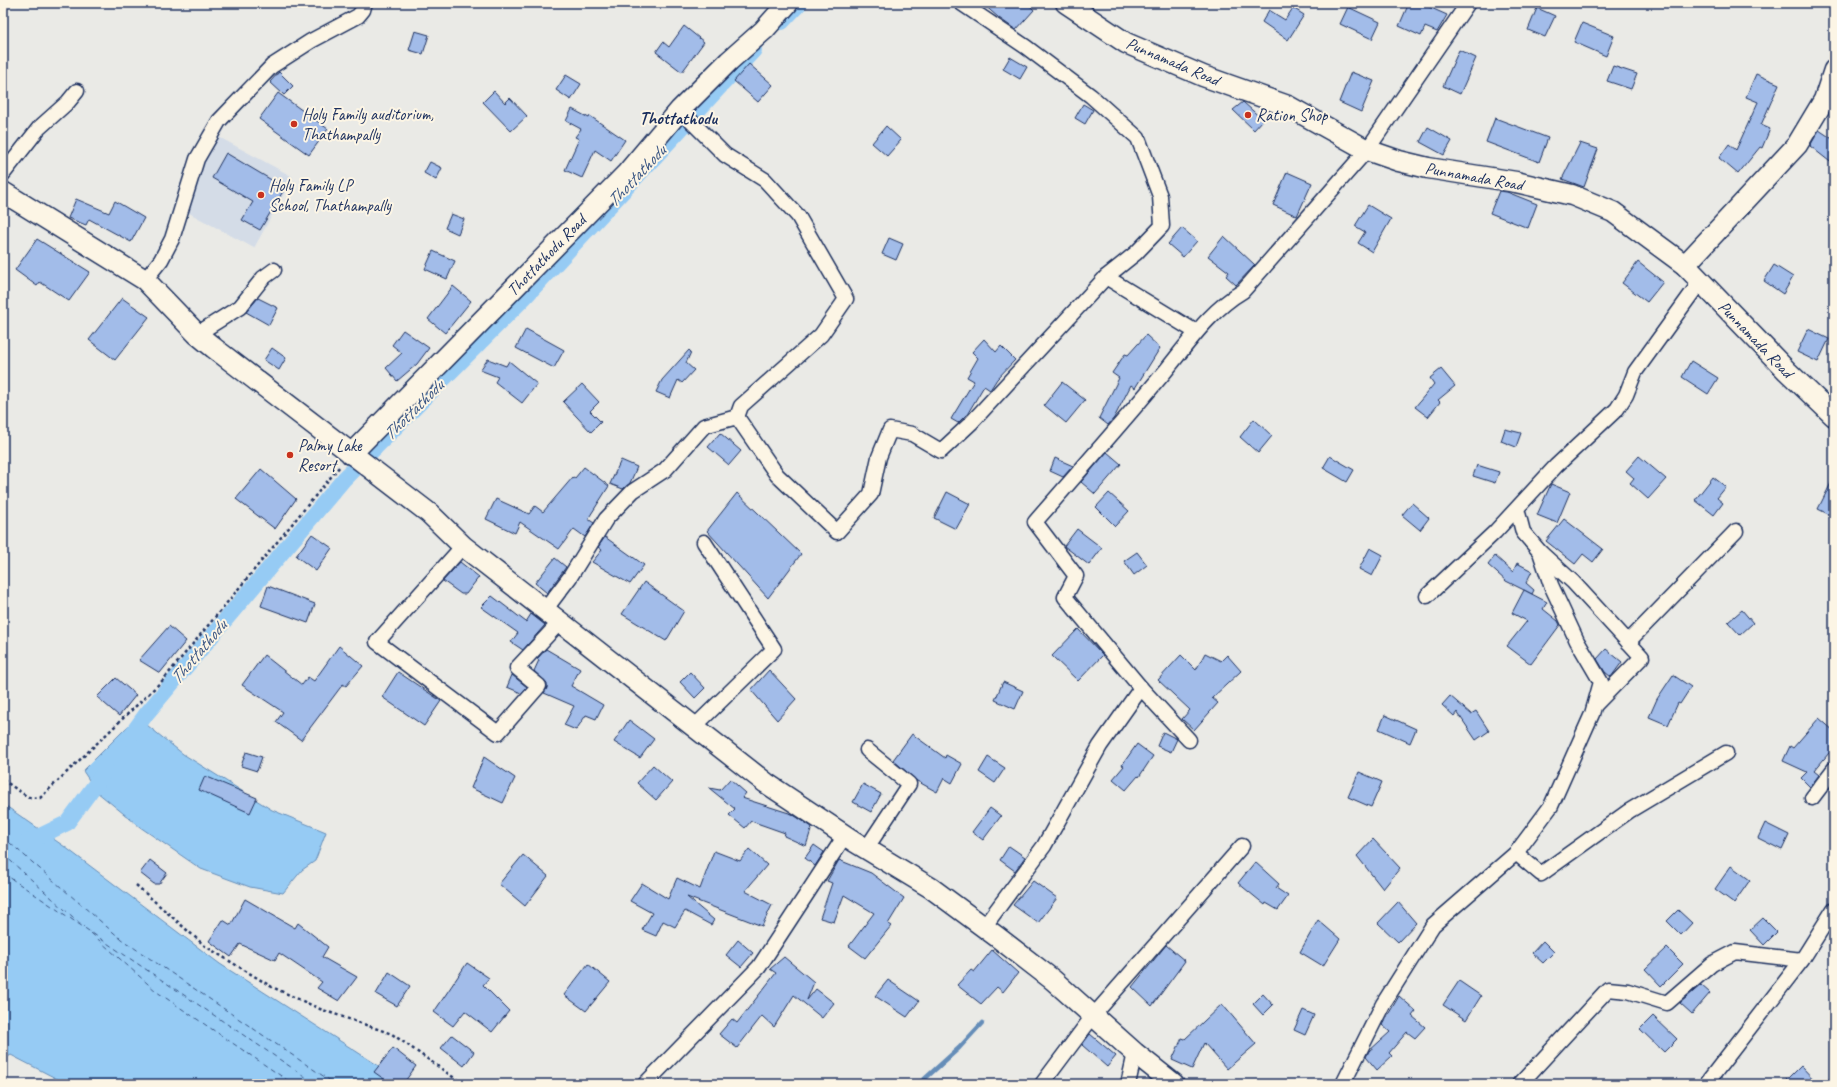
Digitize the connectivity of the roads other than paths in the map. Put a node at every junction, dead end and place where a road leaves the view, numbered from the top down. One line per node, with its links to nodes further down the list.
1 (365, 3): 15 (street)
2 (788, 3): 8 (main road, Thottathodu Road)
3 (961, 3): 14 (street)
4 (1066, 3): 9 (main road, Punnamada Road)
5 (1468, 3): 9 (street)
6 (1834, 70): 12 (main road)
7 (77, 91): 10 (street)
8 (685, 116): 20 (street); 21 (main road, Thottathodu Road)
9 (1368, 150): 12 (main road, Punnamada Road); 17 (street)
10 (3, 174)
11 (3, 192): 15 (main road)
12 (1685, 265): 16 (main road, Punnamada Road)
13 (274, 270): 18 (street)
14 (1106, 277): 17 (street); 20 (street)
15 (145, 280): 18 (main road)
16 (1700, 282): 19 (main road, Punnamada Road); 22 (street)
17 (1196, 332): 30 (street)
18 (197, 334): 21 (main road)
19 (1834, 416)
20 (737, 418): 28 (street)
21 (358, 459): 25 (main road)
22 (1517, 508): 26 (street); 27 (street)
23 (1736, 531): 29 (street)
24 (704, 542): 32 (street)
25 (463, 546): 28 (main road); 28 (street)
26 (1540, 552): 29 (street); 31 (street)
27 (1427, 596)
28 (552, 616): 32 (main road)
29 (1628, 642): 31 (street)
30 (1142, 688): 33 (street); 43 (street)
31 (1594, 706): 41 (street)
32 (693, 728): 38 (main road)
33 (1189, 740)
34 (868, 750): 40 (street)
35 (1726, 753): 41 (street)
36 (1834, 769): 37 (street)
37 (1812, 798)
38 (846, 834): 40 (main road); 47 (street)
39 (1242, 846): 45 (street)
40 (866, 849): 43 (main road)
41 (1516, 853): 51 (street)
42 (1834, 909): 44 (street)
43 (984, 927): 45 (main road)
44 (1802, 960): 52 (street); 53 (street)
45 (1093, 1016): 46 (main road); 48 (street)
46 (1135, 1053): 49 (street); 50 (main road)
47 (645, 1084)
48 (1042, 1084)
49 (1128, 1084)
50 (1174, 1084)
51 (1343, 1084)
52 (1520, 1084)
53 (1706, 1084)

